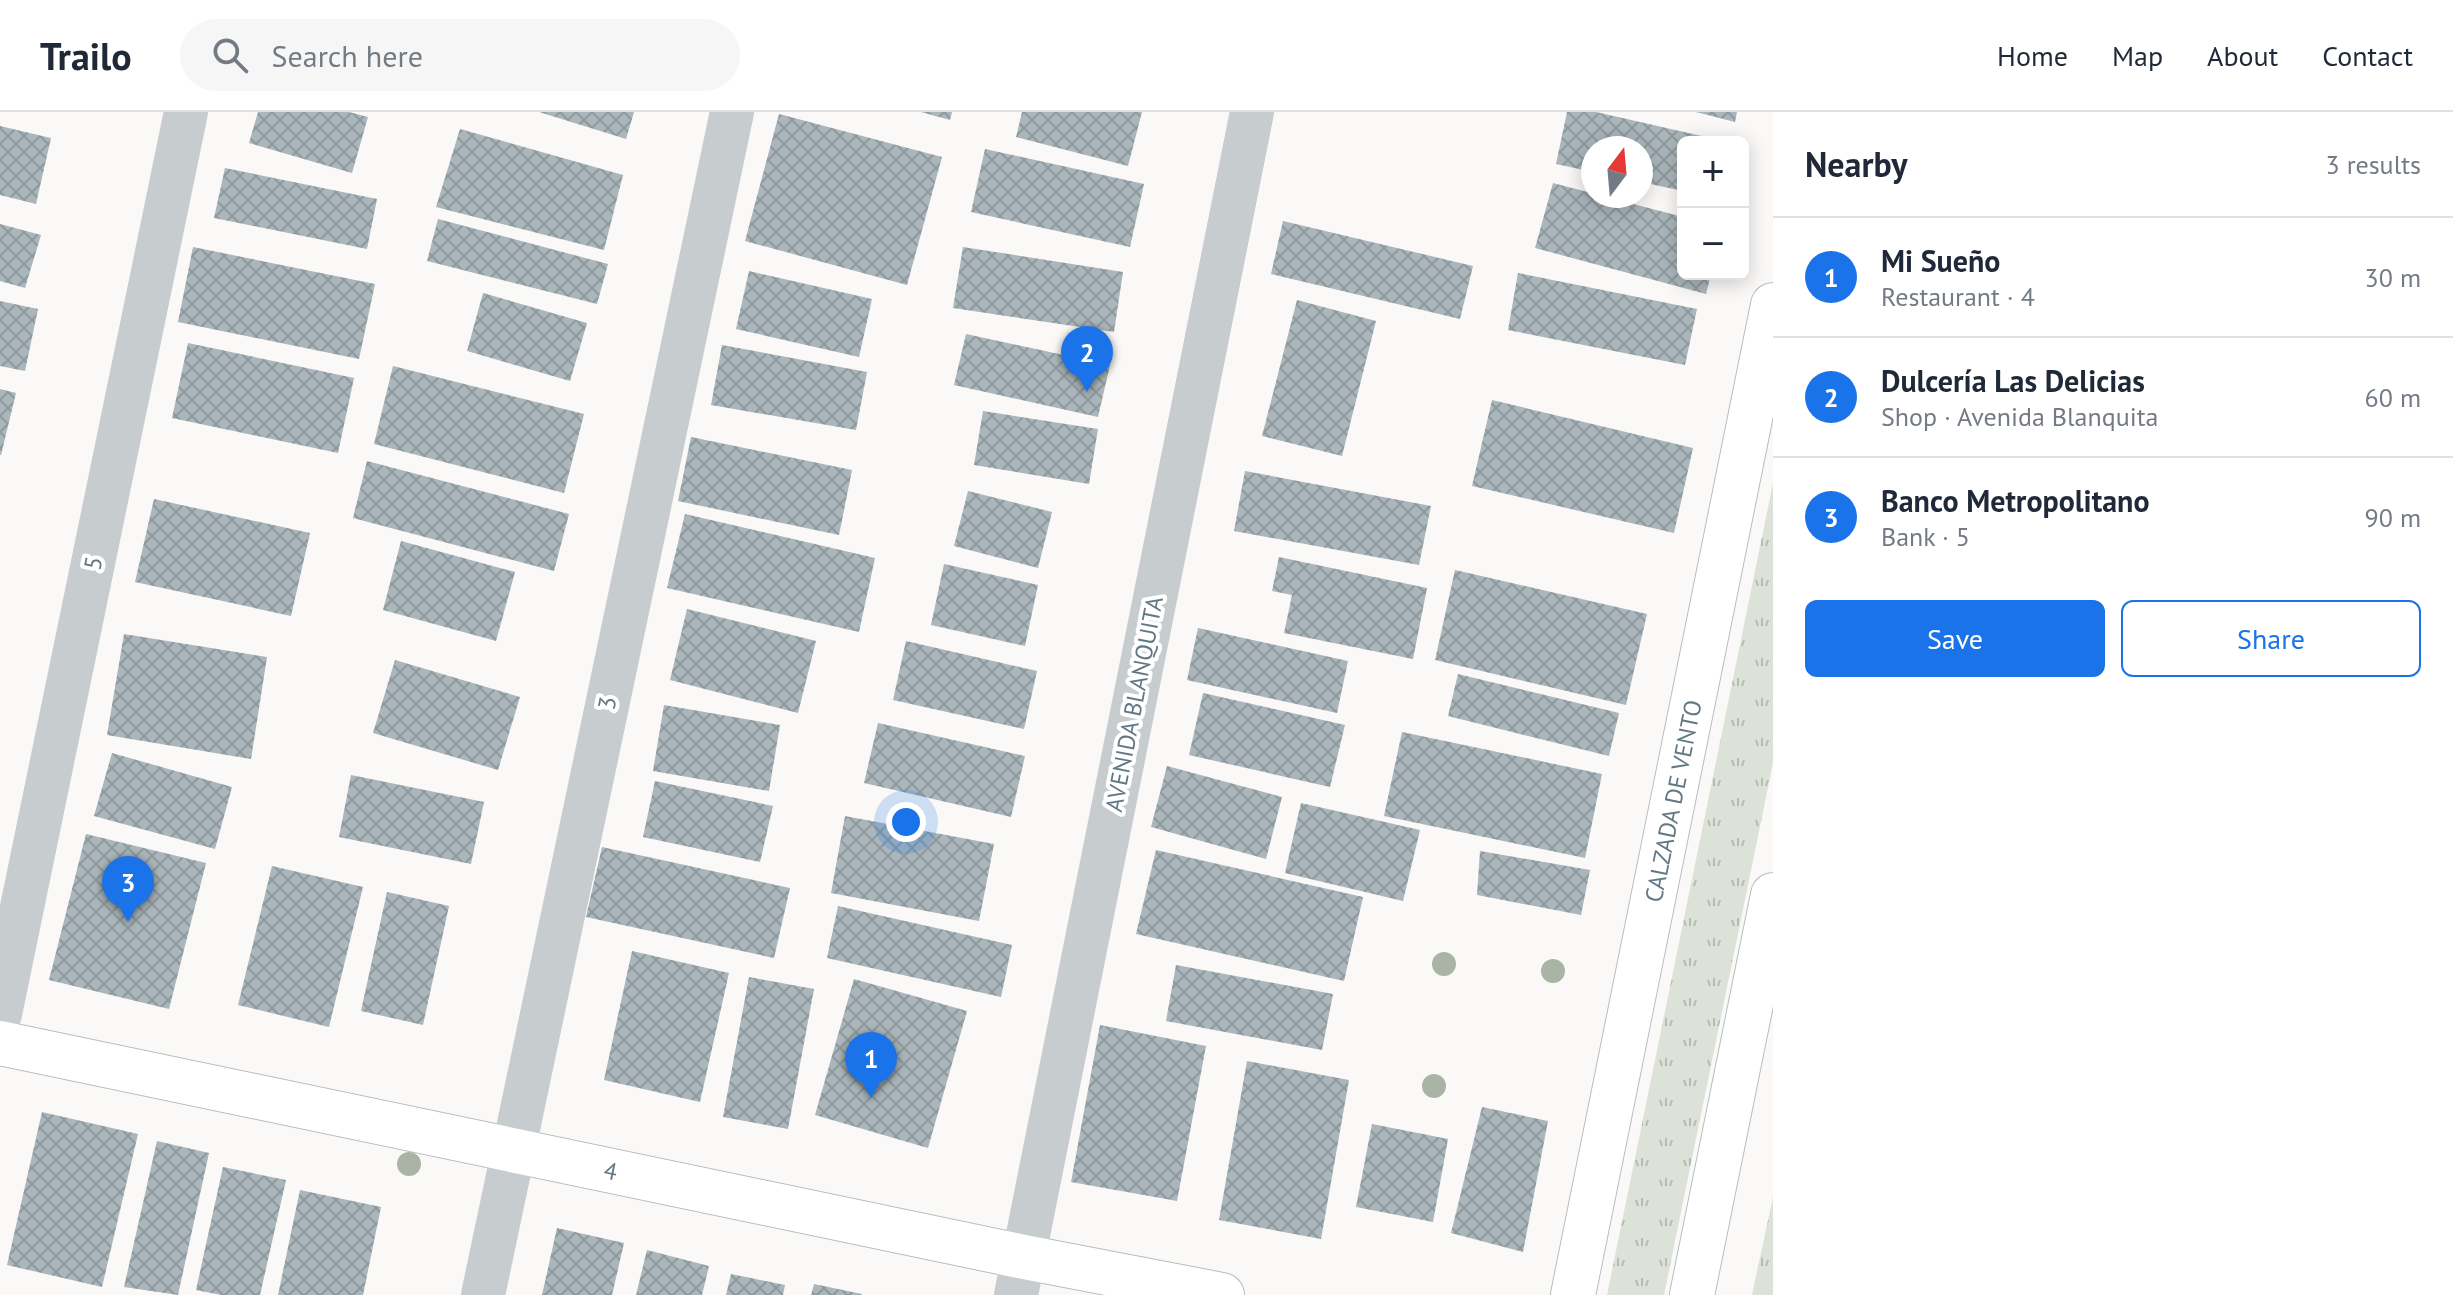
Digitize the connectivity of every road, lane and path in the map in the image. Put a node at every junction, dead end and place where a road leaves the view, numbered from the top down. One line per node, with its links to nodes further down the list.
1 (186, 112): 6 (street, 5)
2 (732, 112): 8 (street, 3)
3 (1252, 112): 9 (street, AVENIDA BLANQUITA)
4 (1773, 305): 12 (main road, CALZADA DE VENTO)
5 (1773, 895): 13 (main road)
6 (0, 1014)
7 (0, 1043): 8 (main road, 4)
8 (512, 1150): 9 (main road, 4); 10 (street, 3)
9 (1020, 1276): 11 (main road, 4)
10 (483, 1295)
11 (1222, 1295)
12 (1573, 1295)
13 (1692, 1295)

